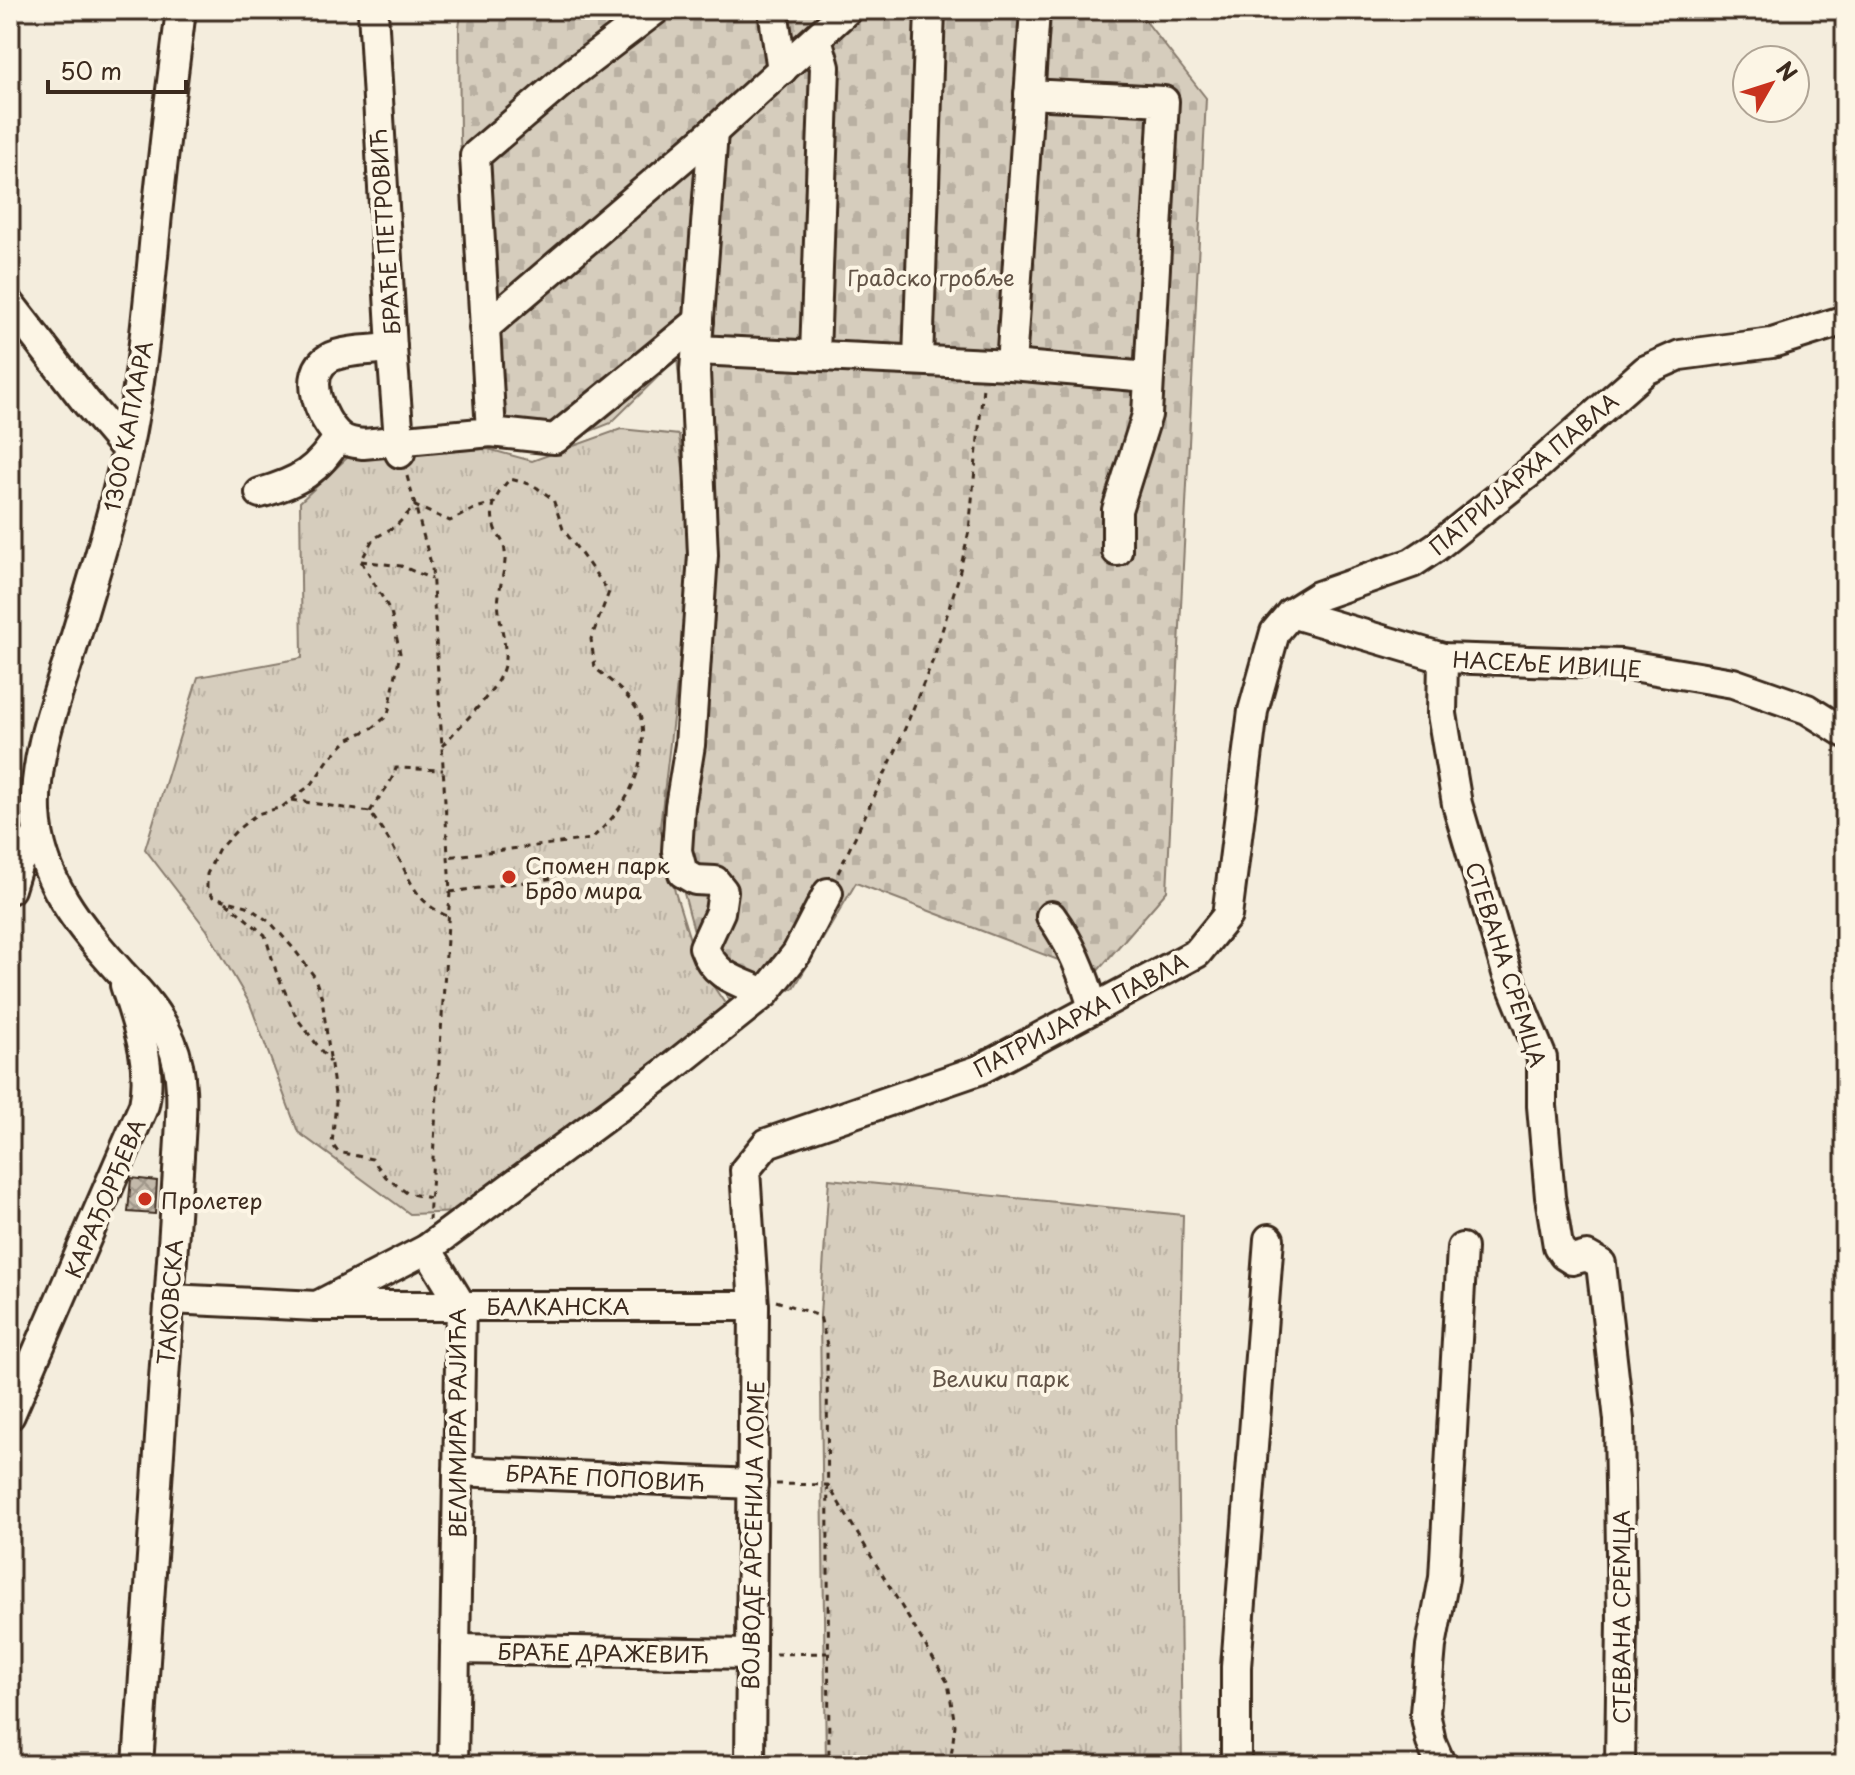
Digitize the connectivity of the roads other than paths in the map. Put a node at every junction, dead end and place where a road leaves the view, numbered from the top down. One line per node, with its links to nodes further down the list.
1 (181, 10): 25 (street, 1300 КАПЛАРА)
2 (373, 10): 16 (street, БРАЋЕ ПЕТРОВИЋ)
3 (655, 10): 15 (street)
4 (773, 10): 9 (street)
5 (847, 10): 8 (street)
6 (930, 10): 19 (street)
7 (1035, 10): 10 (street)
8 (817, 38): 9 (street); 18 (street)
9 (782, 70): 11 (street)
10 (1029, 94): 20 (street); 21 (street)
11 (713, 132): 14 (street); 15 (street)
12 (10, 304): 25 (street)
13 (1845, 320): 28 (street, ПАТРИЈАРХА ПАВЛА)
14 (699, 321): 17 (street); 22 (street)
15 (484, 328): 22 (street)
16 (392, 348): 23 (street); 24 (street, БРАЋЕ ПЕТРОВИЋ)
17 (697, 350): 18 (street); 36 (street)
18 (815, 355): 19 (street)
19 (918, 360): 20 (street)
20 (998, 364): 21 (street)
21 (1148, 377): 27 (street)
22 (491, 432): 24 (street)
23 (339, 436): 24 (street); 26 (street)
24 (400, 447)
25 (127, 450): 31 (street, 1300 КАПЛАРА)
26 (260, 493)
27 (1117, 551)
28 (1291, 613): 29 (street, НАСЕЉЕ ИВИЦЕ); 37 (street, ПАТРИЈАРХА ПАВЛА)
29 (1443, 658): 30 (street, НАСЕЉЕ ИВИЦЕ); 56 (street, СТЕВАНА СРЕМЦА)
30 (1845, 733)
31 (38, 834): 32 (street); 35 (street, ТАКОВСКА)
32 (10, 889)
33 (828, 893): 36 (street)
34 (1051, 916): 37 (street)
35 (121, 973): 41 (street, ТАКОВСКА); 45 (street, КАРАЂОРЂЕВА)
36 (756, 1000): 40 (street)
37 (1093, 1009): 42 (street, ПАТРИЈАРХА ПАВЛА)
38 (1269, 1239): 54 (street)
39 (1462, 1248): 55 (street)
40 (427, 1249): 43 (street, ВЕЛИМИРА РАЈИЋА); 44 (street)
41 (169, 1299): 44 (street, БАЛКАНСКА); 51 (street, ТАКОВСКА)
42 (754, 1300): 43 (street, БАЛКАНСКА); 48 (street, ВОЈВОДЕ АРСЕНИЈА ЛОМЕ)
43 (461, 1305): 44 (street, БАЛКАНСКА); 47 (street, ВЕЛИМИРА РАЈИЋА)
44 (317, 1306)
45 (17, 1384): 46 (street, КАРАЂОРЂЕВА)
46 (10, 1415)
47 (458, 1471): 48 (street, БРАЋЕ ПОПОВИЋ); 49 (street, ВЕЛИМИРА РАЈИЋА)
48 (753, 1484): 50 (street, ВОЈВОДЕ АРСЕНИЈА ЛОМЕ)
49 (455, 1649): 50 (street, БРАЋЕ ДРАЖЕВИЋ); 52 (street, ВЕЛИМИРА РАЈИЋА)
50 (751, 1654): 53 (street, ВОЈВОДЕ АРСЕНИЈА ЛОМЕ)
51 (138, 1765)
52 (453, 1765)
53 (750, 1765)
54 (1236, 1765)
55 (1441, 1765)
56 (1620, 1765)

